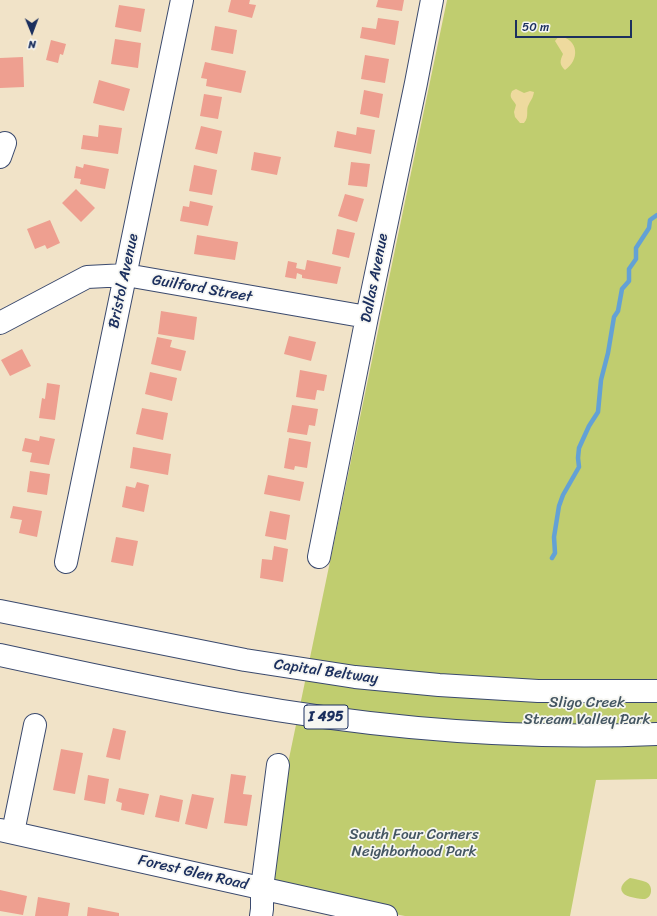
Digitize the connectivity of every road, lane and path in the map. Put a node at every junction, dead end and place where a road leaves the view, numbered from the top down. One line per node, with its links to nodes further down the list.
1 (182, 0): 3 (main road, Bristol Avenue)
2 (432, 0): 4 (main road, Dallas Avenue)
3 (126, 275): 4 (main road, Guilford Street); 5 (main road, Guilford Street); 7 (main road, Bristol Avenue)
4 (367, 317): 6 (main road, Dallas Avenue)
5 (0, 323)
6 (319, 557)
7 (66, 562)
8 (0, 611): 10 (main road, Capital Beltway)
9 (0, 655): 12 (main road, I 495)
10 (657, 691)
11 (35, 725): 14 (main road)
12 (657, 734)
13 (278, 765): 15 (main road)
14 (7, 831): 15 (main road, Forest Glen Road)
15 (262, 888): 16 (main road); 17 (main road, Forest Glen Road)
16 (261, 916)
17 (386, 916)

